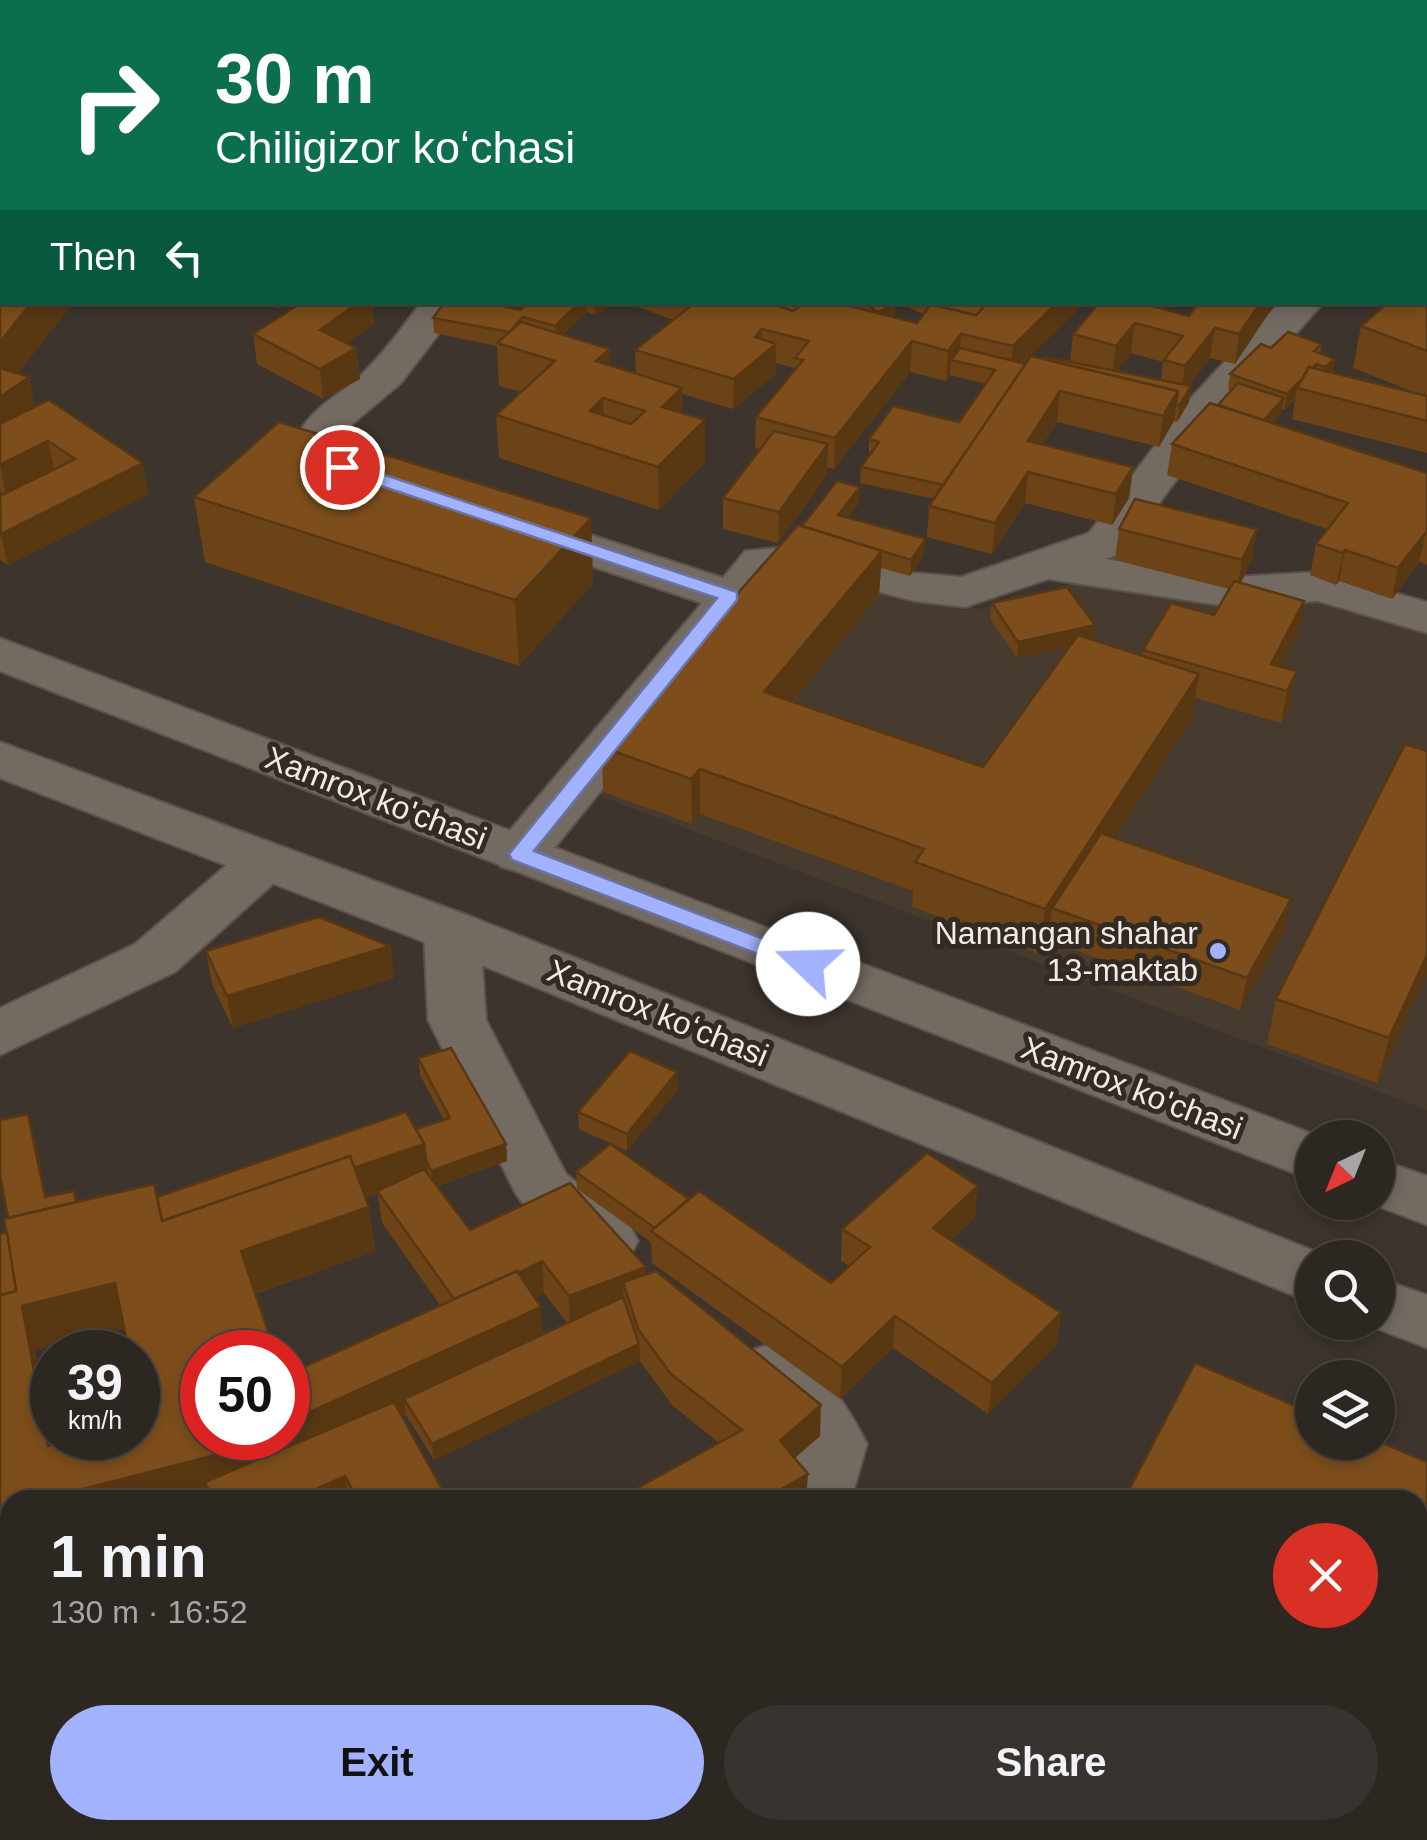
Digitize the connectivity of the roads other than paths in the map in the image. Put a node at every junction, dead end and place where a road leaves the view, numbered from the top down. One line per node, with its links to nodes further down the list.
1 (440, 305): 3 (street)
2 (1300, 305): 5 (street)
3 (417, 493)
4 (490, 517): 6 (street)
5 (1050, 566): 6 (street); 7 (street)
6 (730, 596): 10 (street)
7 (1427, 618)
8 (0, 653): 10 (street, Xamrox ko'chasi)
9 (0, 759): 11 (street, Xamrox koʻchasi)
10 (520, 854): 14 (street, Xamrox ko'chasi)
11 (263, 863): 12 (street, Xamrox koʻchasi); 13 (street)
12 (452, 930): 17 (street, Xamrox koʻchasi); 18 (street)
13 (0, 1034)
14 (1295, 1151)
15 (1395, 1189): 16 (street)
16 (1427, 1201)
17 (1295, 1269)
18 (648, 1274)
19 (1395, 1309): 20 (street)
20 (1427, 1322)
21 (723, 1335): 22 (street)
22 (820, 1490)

